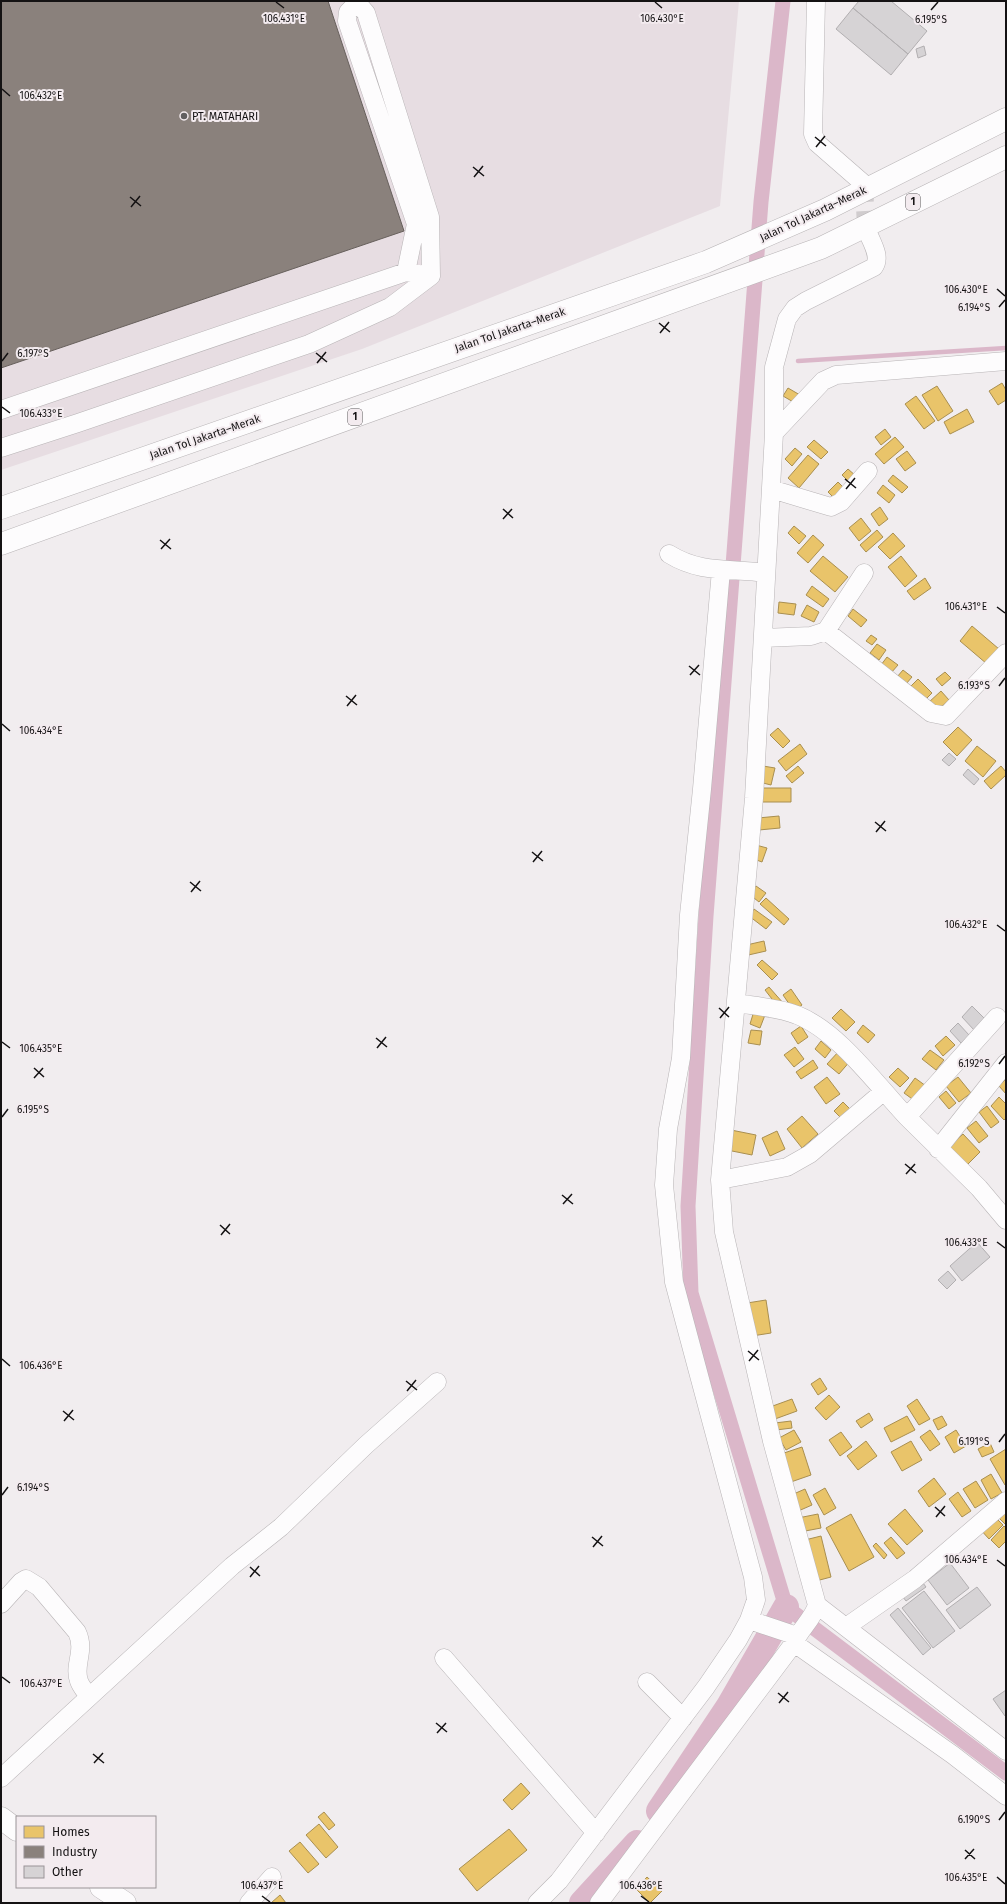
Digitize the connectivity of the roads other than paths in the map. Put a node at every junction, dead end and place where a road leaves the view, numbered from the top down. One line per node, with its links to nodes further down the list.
1 (816, 1): 4 (street)
2 (1006, 119): 14 (main road, Jalan Tol Jakarta–Merak)
3 (1006, 157): 15 (main road, 1)
4 (864, 184)
5 (866, 228): 10 (street)
6 (406, 272): 7 (street); 7 (street); 9 (street)
7 (431, 276): 11 (street)
8 (1006, 361): 10 (street)
9 (1, 410)
10 (774, 433): 13 (street)
11 (1, 448)
12 (868, 471): 13 (street)
13 (771, 489): 18 (street)
14 (1, 508)
15 (1, 544)
16 (669, 554): 17 (street)
17 (725, 570): 18 (street); 35 (street)
18 (762, 572): 21 (street)
19 (864, 573): 20 (street)
20 (826, 631): 21 (street); 22 (street)
21 (763, 638): 23 (street)
22 (1006, 652)
23 (736, 1003): 26 (street); 29 (street)
24 (997, 1017): 27 (street)
25 (1006, 1062): 28 (street)
26 (883, 1092): 27 (street); 29 (street)
27 (906, 1117): 28 (street)
28 (938, 1149): 30 (street)
29 (720, 1180): 34 (street)
30 (1006, 1220)
31 (437, 1382): 40 (street)
32 (1006, 1501): 36 (street)
33 (1, 1604): 40 (street)
34 (816, 1609): 36 (street); 37 (street)
35 (754, 1622): 37 (street); 41 (street)
36 (846, 1628): 42 (street)
37 (796, 1636): 44 (street); 53 (street)
38 (444, 1658): 47 (street)
39 (647, 1682): 41 (street)
40 (90, 1697): 43 (street)
41 (683, 1718): 47 (street)
42 (1006, 1751)
43 (1, 1778)
44 (1006, 1796)
45 (1, 1818): 46 (main road)
46 (16, 1829)
47 (596, 1833): 52 (street)
48 (272, 1877): 51 (street)
49 (102, 1888): 50 (main road)
50 (125, 1903)
51 (249, 1903)
52 (537, 1903)
53 (599, 1903)

